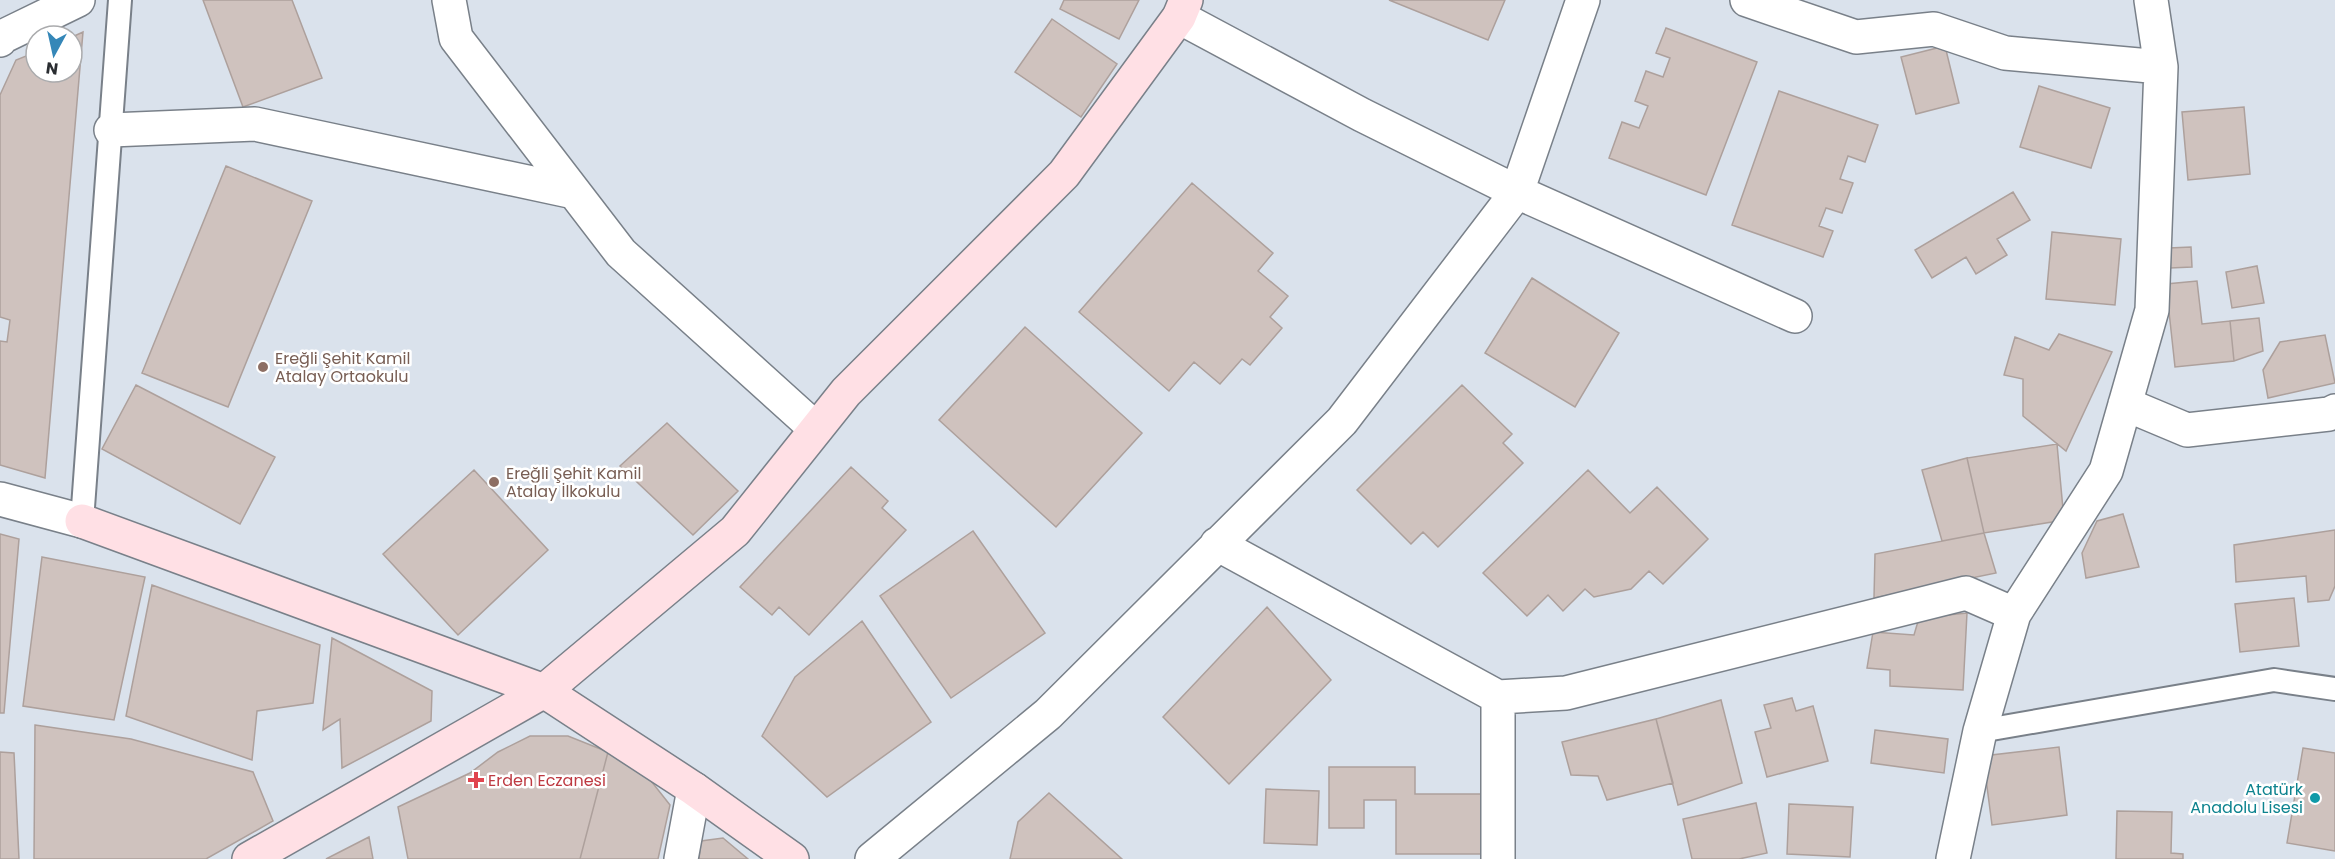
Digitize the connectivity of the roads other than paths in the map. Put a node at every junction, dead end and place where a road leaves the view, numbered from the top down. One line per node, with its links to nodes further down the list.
1 (78, 0): 8 (street)
2 (120, 0): 10 (lane)
3 (449, 0): 11 (street)
4 (1584, 0): 12 (street)
5 (1747, 0): 9 (street)
6 (2151, 0): 9 (street)
7 (1182, 9): 12 (street); 16 (street)
8 (0, 40)
9 (2161, 67): 14 (street)
10 (111, 130): 11 (street); 18 (lane)
11 (574, 192): 16 (street)
12 (1518, 192): 13 (street); 19 (street)
13 (1795, 316)
14 (2125, 404): 15 (street); 20 (street)
15 (2335, 411)
16 (816, 429): 22 (street)
17 (0, 499): 18 (street)
18 (82, 521): 22 (street)
19 (1217, 544): 23 (street); 29 (street)
20 (2014, 614): 23 (street); 24 (street)
21 (2335, 689): 24 (lane)
22 (544, 691): 25 (street); 26 (street)
23 (1498, 697): 30 (street)
24 (1980, 731): 31 (street)
25 (694, 789): 27 (street); 28 (street)
26 (249, 859)
27 (681, 859)
28 (792, 859)
29 (872, 859)
30 (1498, 859)
31 (1953, 859)

